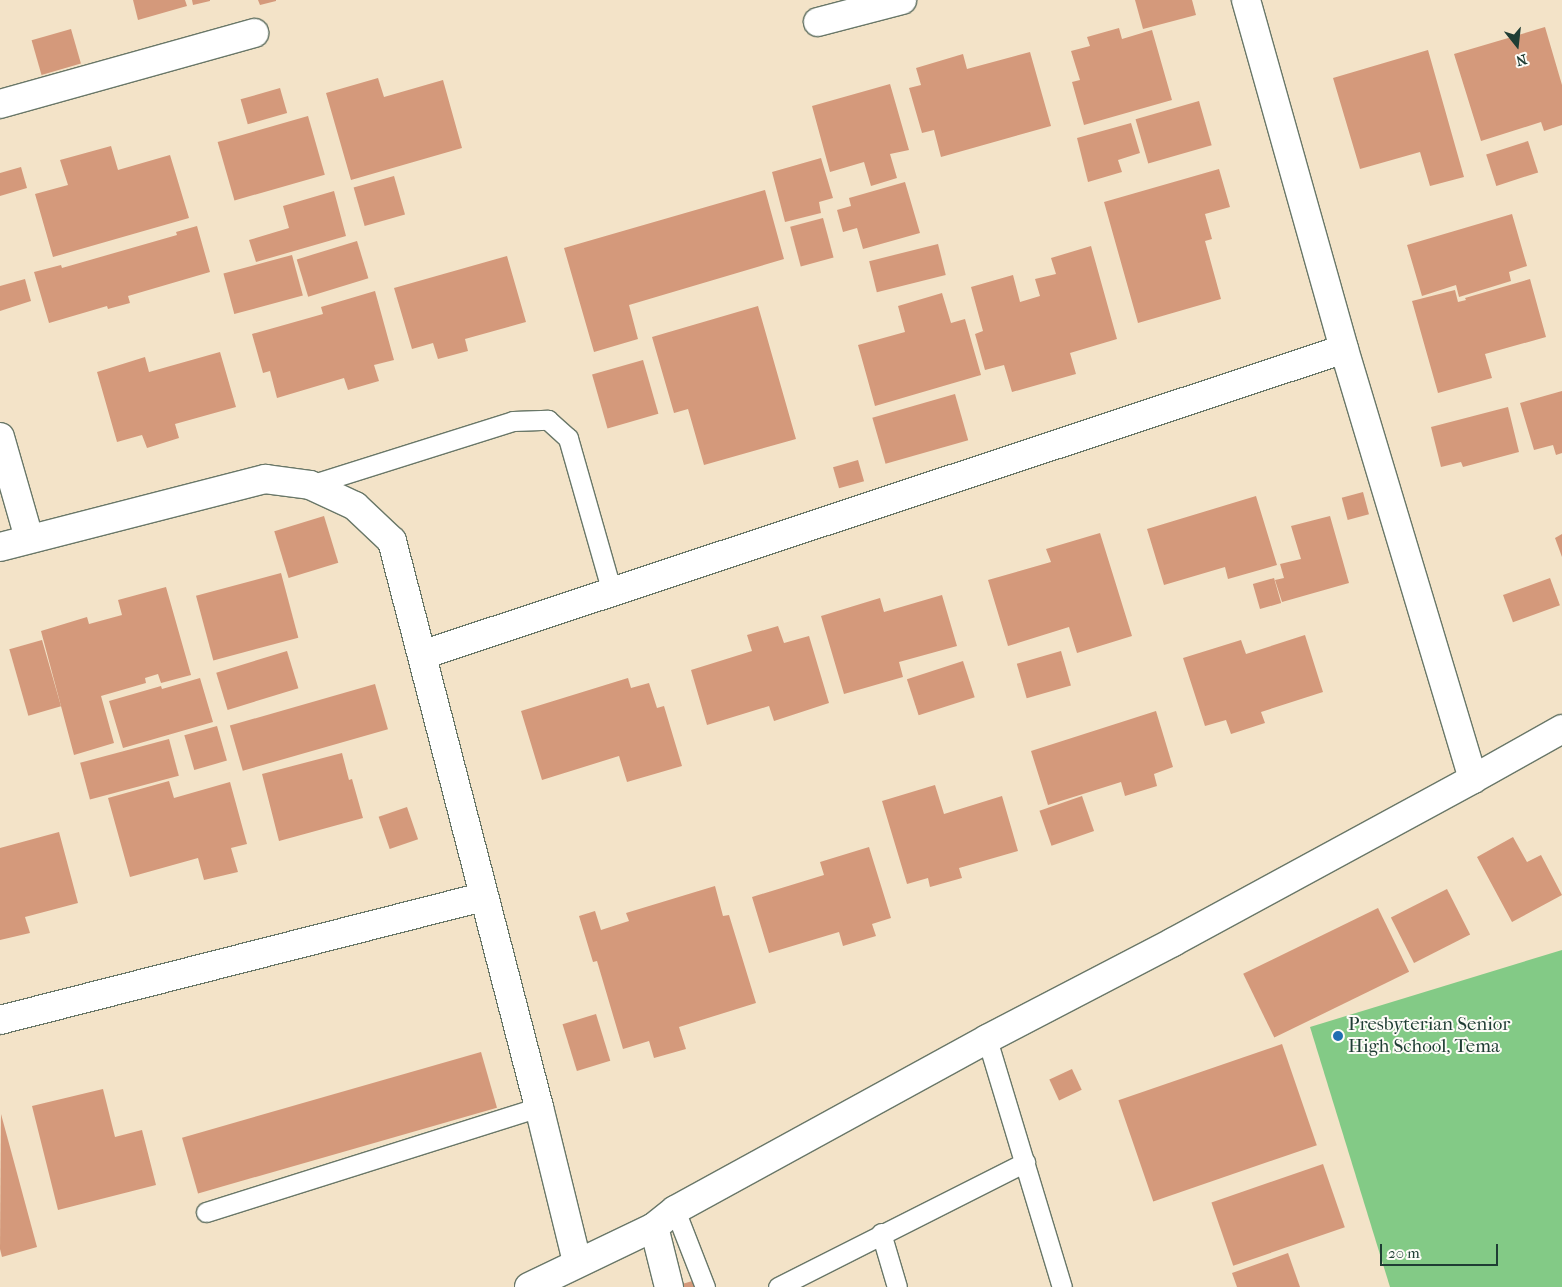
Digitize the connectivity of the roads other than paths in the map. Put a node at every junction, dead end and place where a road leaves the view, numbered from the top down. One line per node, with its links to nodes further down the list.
1 (902, 0): 3 (street)
2 (1247, 0): 6 (street)
3 (818, 22)
4 (254, 33): 5 (street)
5 (0, 104)
6 (1344, 349): 11 (street); 14 (street)
7 (0, 437): 9 (street)
8 (310, 485): 9 (street); 11 (lane); 12 (street)
9 (28, 538): 10 (street)
10 (0, 547)
11 (612, 592): 12 (street)
12 (422, 654): 15 (street)
13 (1562, 729): 14 (street)
14 (1473, 779): 17 (street)
15 (484, 896): 16 (street); 18 (street)
16 (0, 1020)
17 (987, 1039): 19 (lane); 20 (street)
18 (539, 1108): 21 (lane); 24 (street)
19 (1025, 1162): 23 (lane); 30 (lane)
20 (675, 1210): 22 (street); 27 (lane)
21 (206, 1212)
22 (654, 1227): 24 (street); 26 (street)
23 (881, 1233): 28 (lane); 29 (lane)
24 (577, 1262): 25 (street)
25 (529, 1287)
26 (669, 1287)
27 (705, 1287)
28 (778, 1287)
29 (897, 1287)
30 (1062, 1287)

